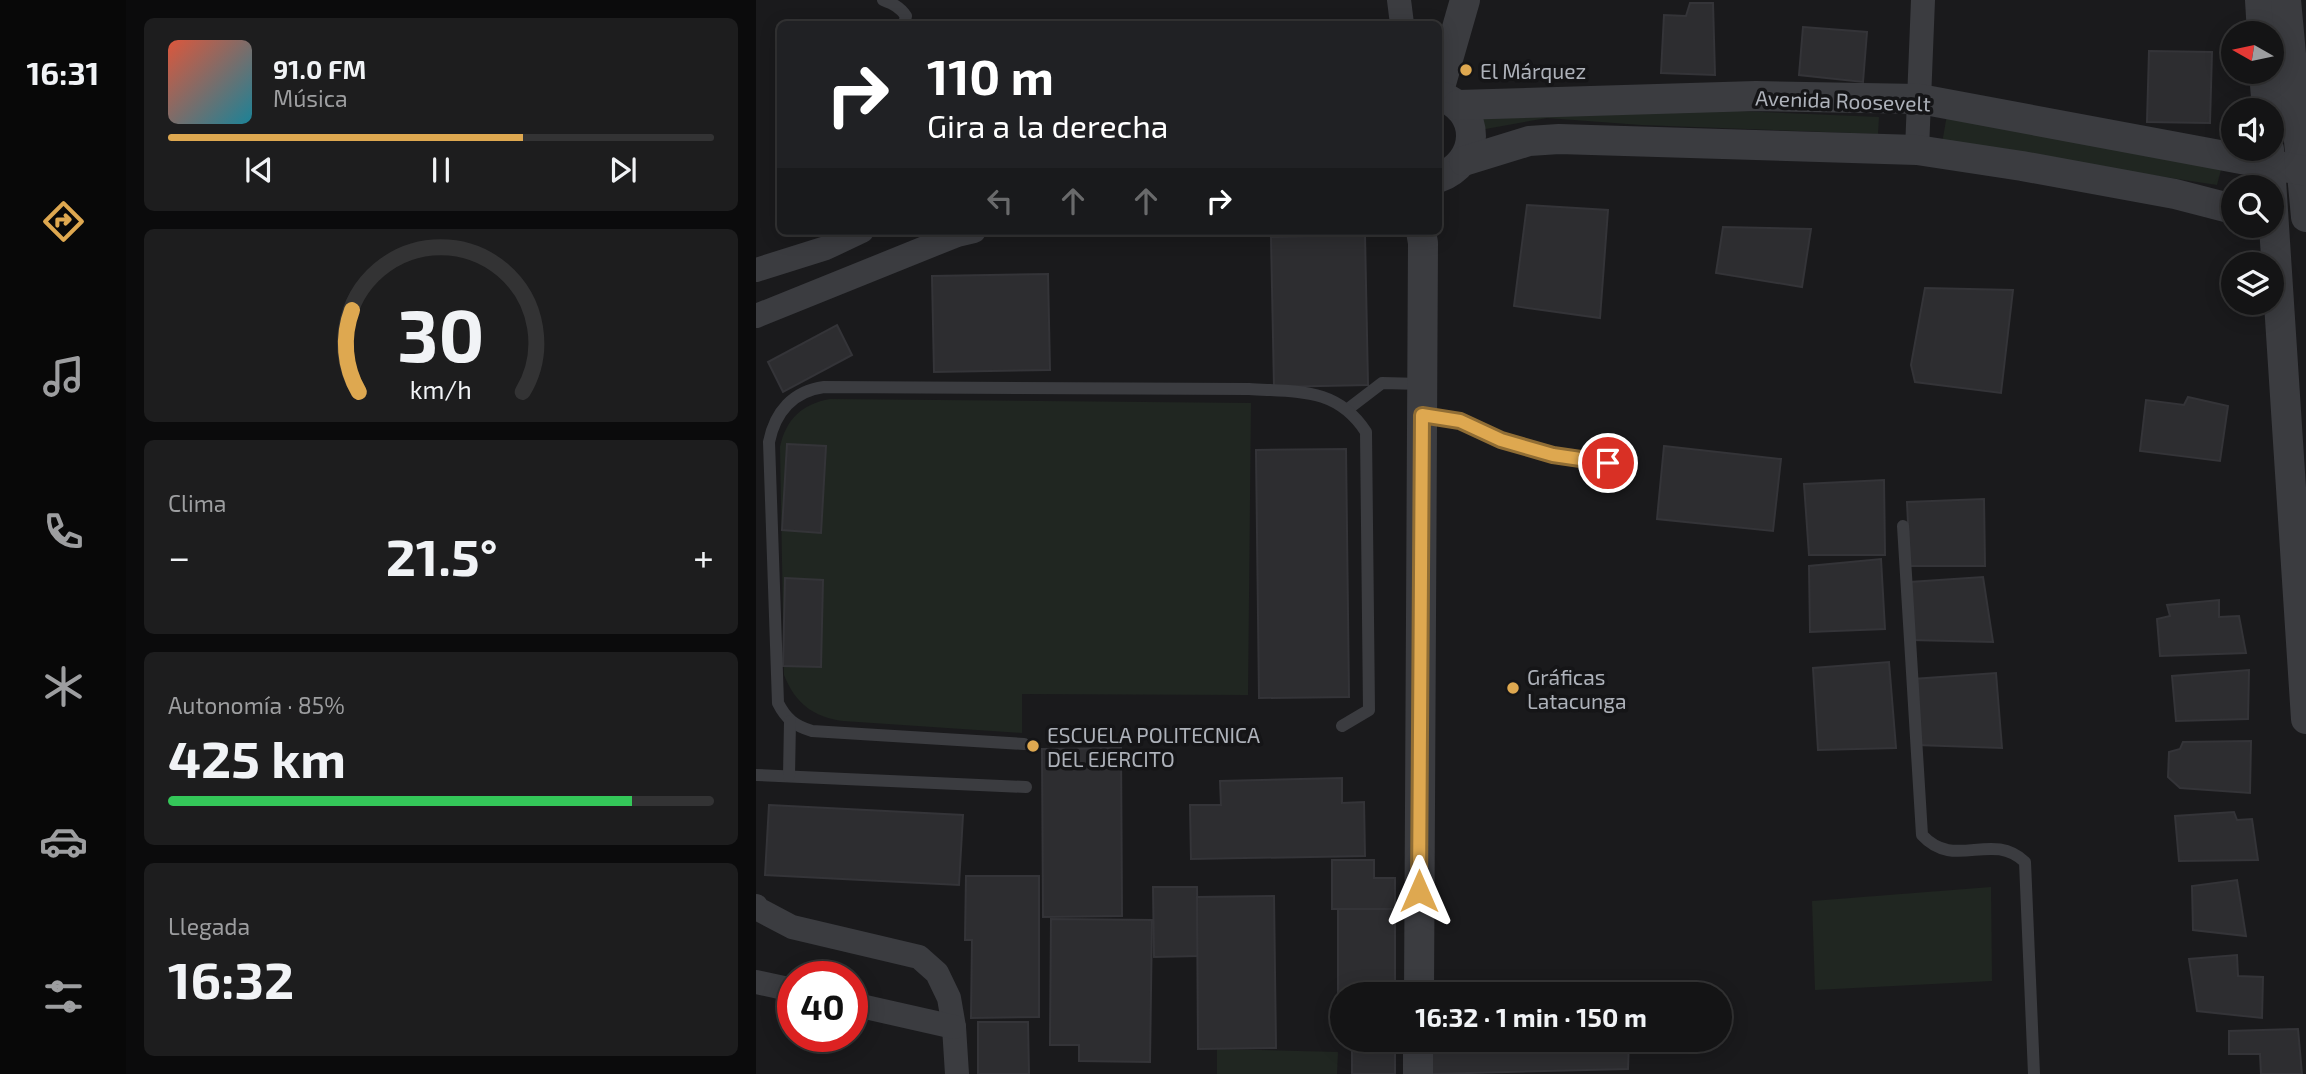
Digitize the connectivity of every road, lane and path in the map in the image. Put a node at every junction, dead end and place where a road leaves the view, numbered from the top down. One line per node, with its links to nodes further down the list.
1 (883, 0): 7 (lane)
2 (1399, 0): 8 (street)
3 (1465, 0): 10 (street)
4 (1923, 0): 11 (street)
5 (2260, 0): 9 (street)
6 (2286, 0): 16 (street)
7 (904, 21)
8 (1402, 21)
9 (2261, 21)
10 (1445, 98): 11 (street, Avenida Roosevelt); 14 (street)
11 (1920, 99): 12 (street, Avenida Roosevelt); 13 (street)
12 (2221, 149)
13 (1917, 150): 14 (street); 18 (street)
14 (1464, 161): 17 (street)
15 (2280, 161): 16 (street, Avenida Roosevelt)
16 (2303, 170): 19 (street)
17 (1442, 177)
18 (2221, 206)
19 (2306, 217)
20 (2284, 221): 21 (street)
21 (2306, 225)
22 (957, 235): 27 (street)
23 (1423, 235): 28 (street)
24 (2275, 238): 32 (street)
25 (829, 239): 26 (street)
26 (756, 270)
27 (756, 316)
28 (1422, 384): 29 (lane); 30 (street)
29 (1348, 409): 35 (lane); 36 (lane)
30 (1422, 415): 31 (lane); 43 (street)
31 (1608, 463)
32 (2298, 478): 34 (street)
33 (1903, 526): 50 (lane)
34 (2306, 719)
35 (790, 721): 37 (lane); 39 (lane)
36 (1342, 726)
37 (1024, 744)
38 (756, 775): 39 (lane)
39 (789, 776): 40 (lane)
40 (1026, 787)
41 (756, 906): 46 (street)
42 (756, 982): 44 (street)
43 (1419, 982)
44 (777, 987)
45 (868, 1008): 46 (street)
46 (954, 1027): 48 (street)
47 (1419, 1052): 49 (street)
48 (957, 1074)
49 (1418, 1074)
50 (2034, 1074)

